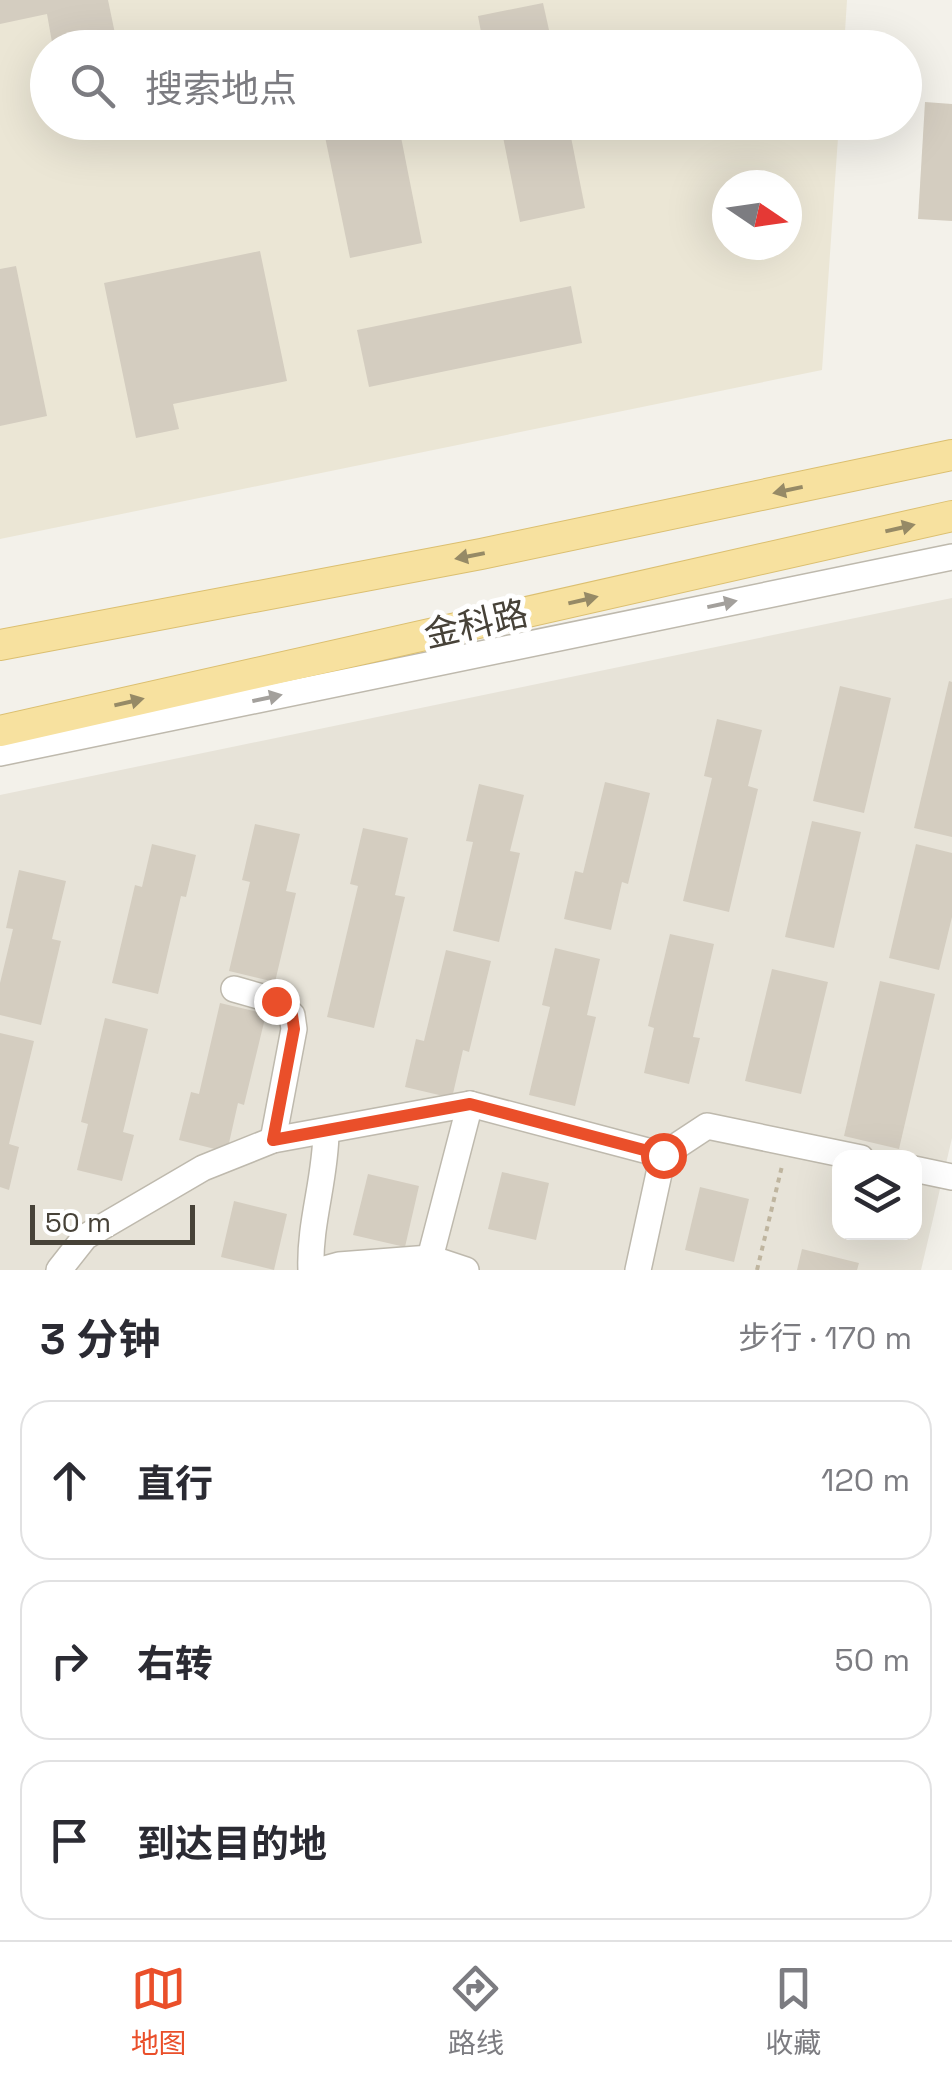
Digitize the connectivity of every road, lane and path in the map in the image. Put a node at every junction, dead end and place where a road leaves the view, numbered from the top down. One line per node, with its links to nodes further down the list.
1 (952, 455): 4 (main road, 金科路, one-way to 4)
2 (952, 516): 5 (main road, 金科路, one-way to 2)
3 (952, 557): 6 (street, one-way to 3)
4 (0, 645)
5 (0, 731)
6 (0, 753)
7 (234, 989): 10 (street)
8 (470, 1104): 9 (street); 13 (street); 16 (street)
9 (326, 1131): 10 (street); 19 (street)
10 (273, 1140): 18 (street)
11 (788, 1142): 12 (street); 13 (street); 23 (path)
12 (832, 1152)
13 (663, 1155): 22 (street)
14 (922, 1171): 15 (street)
15 (952, 1177)
16 (430, 1258): 17 (street); 21 (street)
17 (354, 1267): 20 (street)
18 (59, 1270)
19 (312, 1270)
20 (321, 1270)
21 (466, 1270)
22 (638, 1270)
23 (757, 1270)

